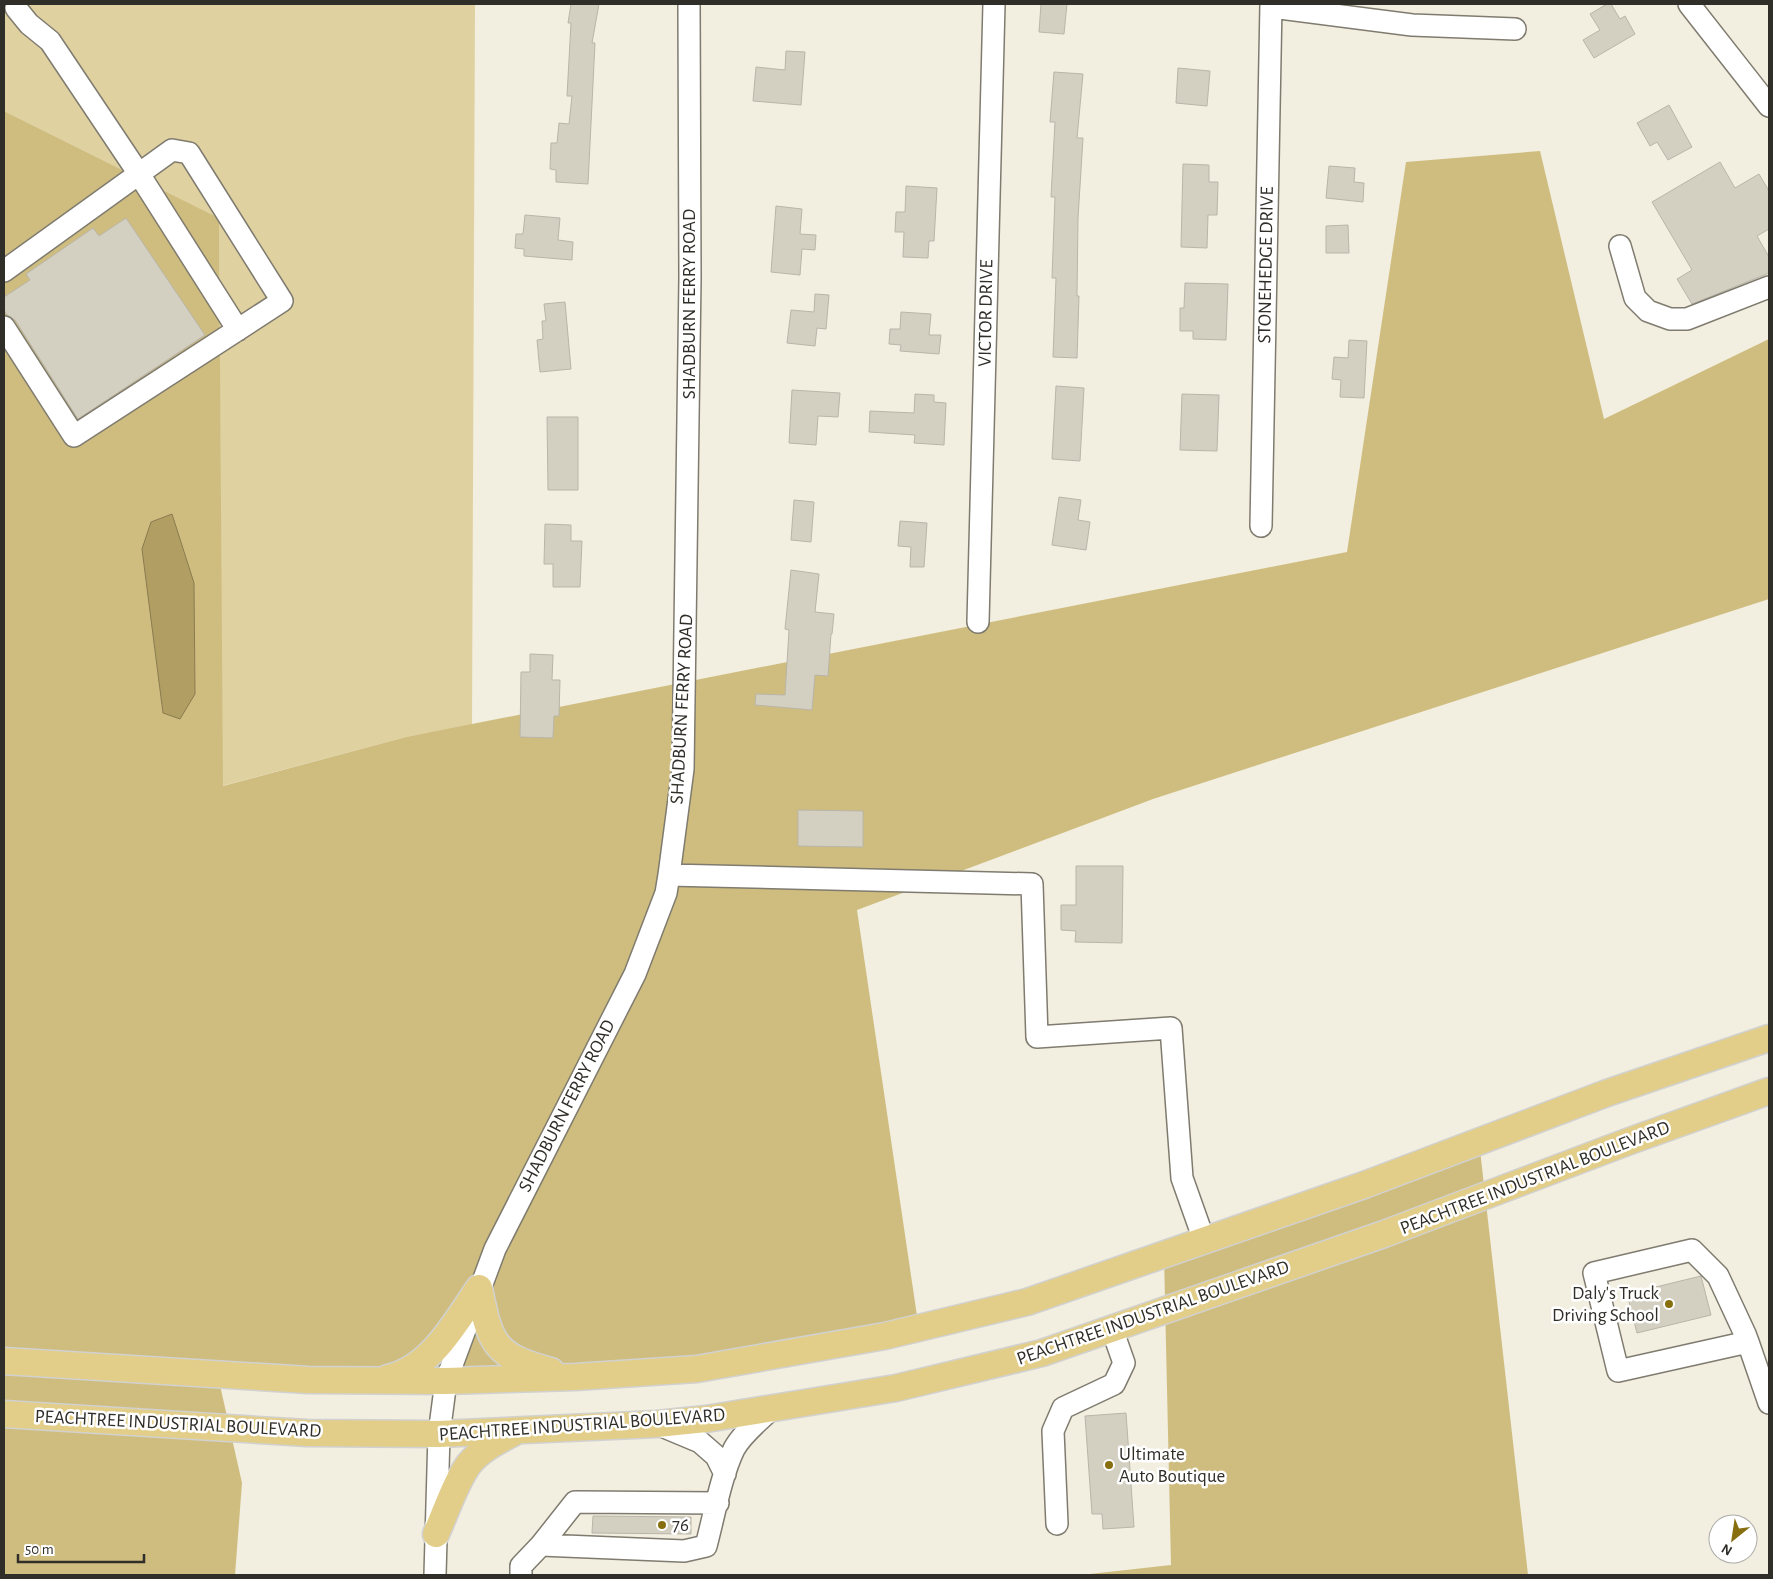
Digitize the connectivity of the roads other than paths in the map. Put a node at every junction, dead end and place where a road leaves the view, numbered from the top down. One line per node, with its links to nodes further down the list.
1 (689, 4): 16 (street, SHADBURN FERRY ROAD)
2 (994, 4): 15 (street, VICTOR DRIVE)
3 (1689, 4): 7 (street)
4 (1271, 6): 6 (street); 14 (street, STONEHEDGE DRIVE)
5 (13, 11): 8 (street)
6 (1515, 29)
7 (1769, 106)
8 (140, 174): 10 (street); 13 (street); 13 (street)
9 (1620, 246): 11 (street)
10 (4, 271)
11 (1769, 286)
12 (4, 327): 13 (street)
13 (238, 330)
14 (1261, 526)
15 (978, 622)
16 (669, 875): 19 (street); 20 (street, SHADBURN FERRY ROAD)
17 (1769, 1038): 19 (main road)
18 (1769, 1091): 21 (main road, PEACHTREE INDUSTRIAL BOULEVARD)
19 (1204, 1240): 24 (main road)
20 (479, 1288): 24 (main road); 25 (main road); 26 (street, SHADBURN FERRY ROAD)
21 (1112, 1329): 28 (main road, PEACHTREE INDUSTRIAL BOULEVARD); 35 (street)
22 (1748, 1342): 22 (street); 27 (street)
23 (4, 1361): 25 (main road)
24 (575, 1376): 26 (main road)
25 (378, 1381): 26 (main road)
26 (446, 1381): 32 (street, SHADBURN FERRY ROAD)
27 (1769, 1403)
28 (770, 1410): 30 (main road, PEACHTREE INDUSTRIAL BOULEVARD); 33 (street)
29 (4, 1414): 32 (main road, PEACHTREE INDUSTRIAL BOULEVARD)
30 (658, 1424): 31 (main road, PEACHTREE INDUSTRIAL BOULEVARD); 33 (street)
31 (518, 1431): 32 (main road, PEACHTREE INDUSTRIAL BOULEVARD); 36 (main road)
32 (439, 1434): 36 (street, SHADBURN FERRY ROAD)
33 (725, 1474): 34 (street)
34 (718, 1503): 37 (street); 37 (street)
35 (1057, 1524)
36 (436, 1534): 38 (street, SHADBURN FERRY ROAD)
37 (541, 1545): 39 (street)
38 (435, 1575)
39 (521, 1575)

